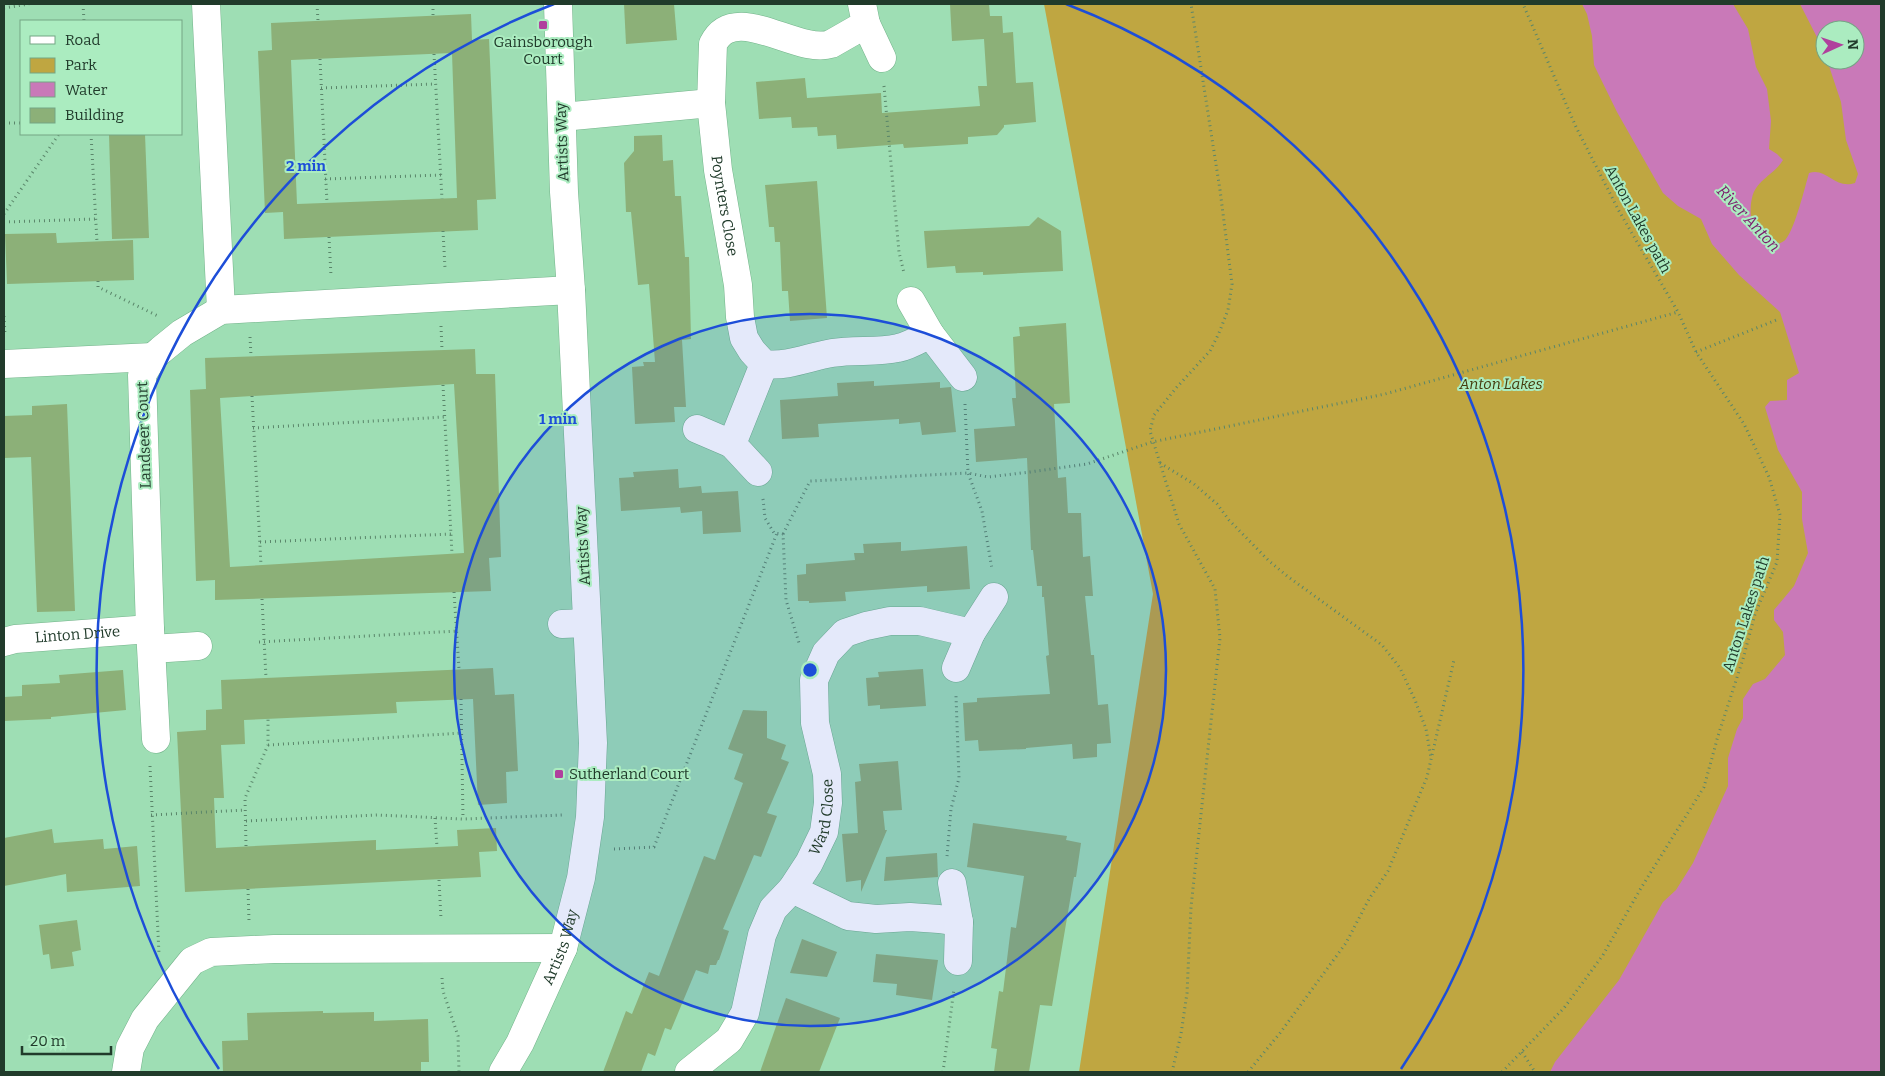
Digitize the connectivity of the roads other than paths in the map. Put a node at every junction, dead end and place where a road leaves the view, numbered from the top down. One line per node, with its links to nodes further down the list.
1 (206, 4): 9 (street)
2 (558, 4): 6 (street, Artists Way)
3 (864, 14): 4 (street, Poynters Close); 5 (street, Poynters Close)
4 (882, 58)
5 (711, 103): 6 (street); 13 (street, Poynters Close)
6 (562, 117): 7 (street, Artists Way)
7 (571, 290): 9 (street, Landseer Court); 28 (street, Artists Way)
8 (911, 301): 10 (street)
9 (221, 310): 11 (street, Landseer Court)
10 (930, 334): 13 (street); 14 (street)
11 (153, 357): 12 (street); 20 (street, Landseer Court)
12 (4, 364)
13 (764, 364): 16 (street)
14 (963, 376)
15 (697, 430): 16 (street)
16 (732, 444): 17 (street)
17 (758, 472)
18 (994, 598): 19 (street)
19 (971, 633): 23 (street); 26 (street, Ward Close)
20 (151, 639): 21 (street, Linton Drive); 22 (street, Linton Drive); 24 (street, Landseer Court)
21 (4, 642)
22 (198, 646)
23 (956, 668)
24 (156, 739)
25 (952, 883): 27 (street)
26 (792, 888): 27 (street); 32 (street, Ward Close)
27 (958, 922): 29 (street)
28 (563, 948): 30 (street); 31 (street, Artists Way)
29 (958, 961)
30 (126, 1072)
31 (503, 1072)
32 (689, 1072)

